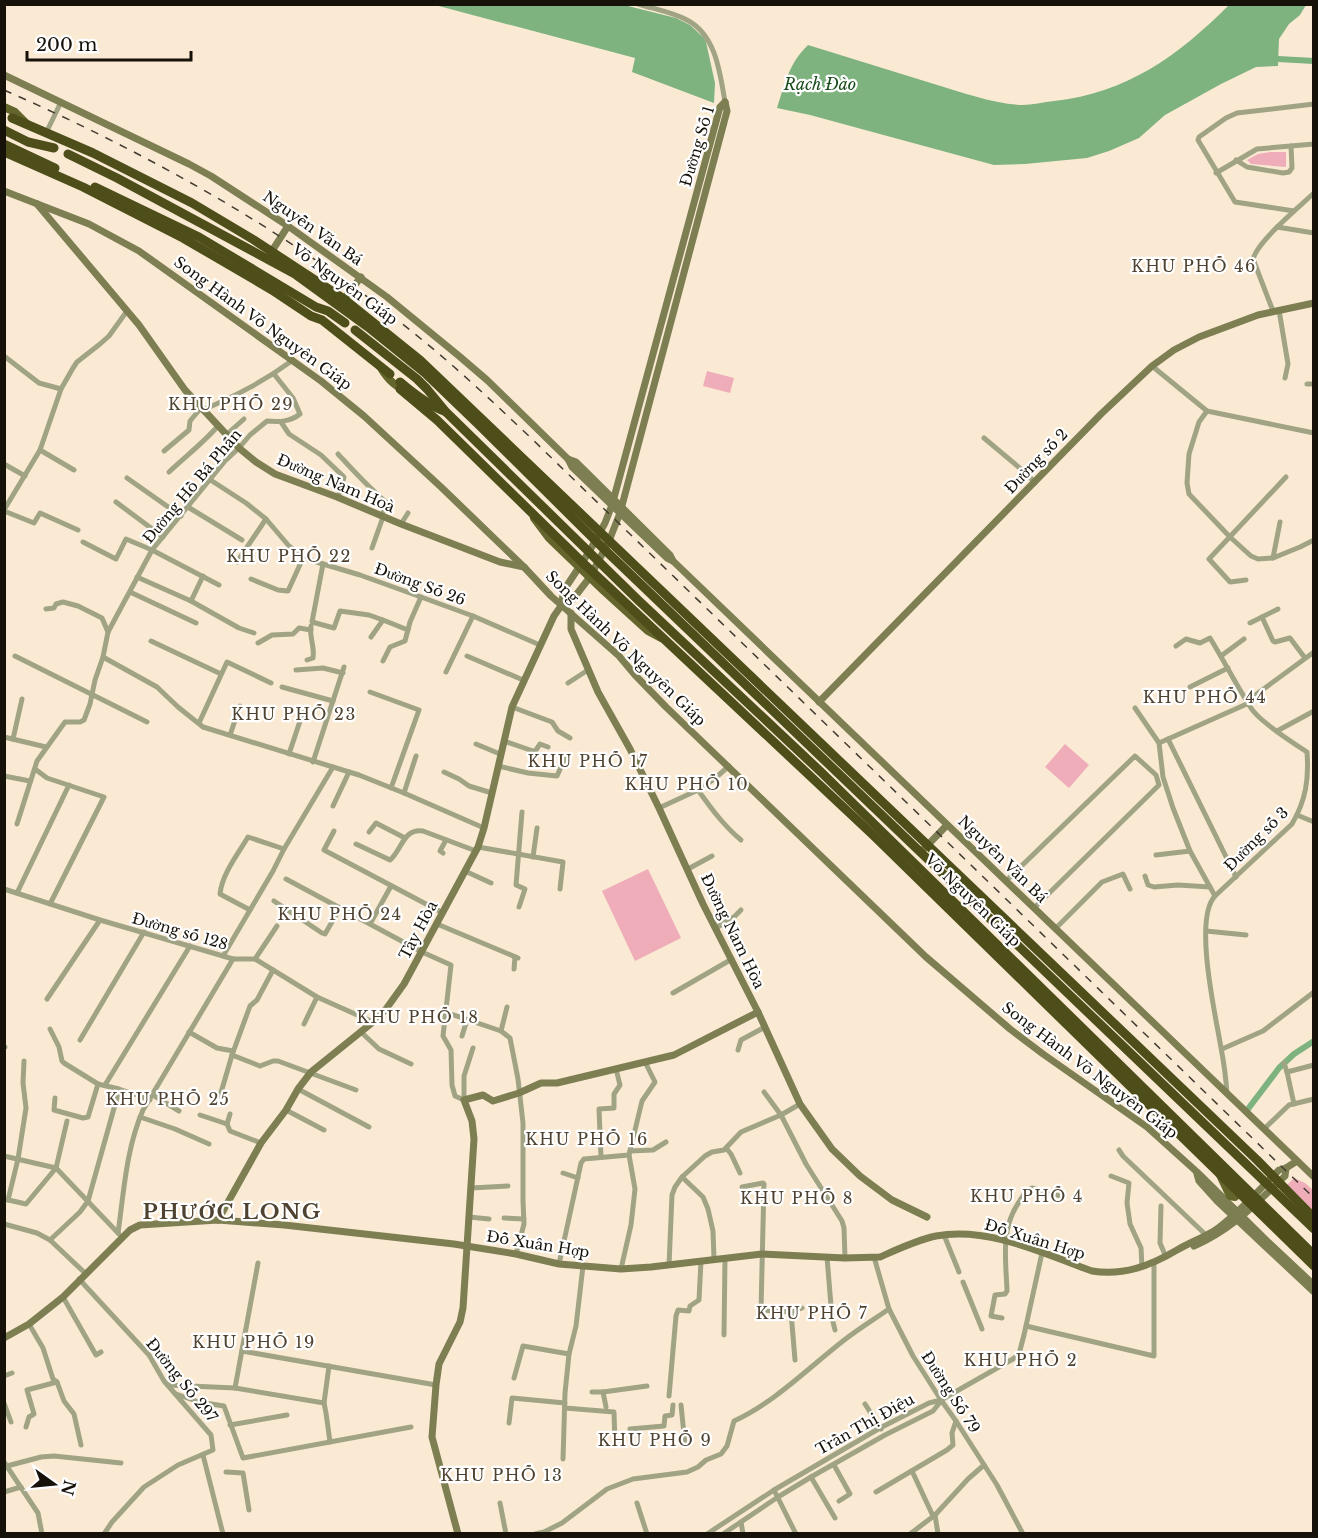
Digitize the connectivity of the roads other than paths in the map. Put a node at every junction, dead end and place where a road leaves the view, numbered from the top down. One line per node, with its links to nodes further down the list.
1 (638, 4): 4 (street)
2 (4, 75): 3 (main road, Nguyễn Văn Bá)
3 (61, 102): 10 (street); 25 (main road, Nguyễn Văn Bá)
4 (725, 102): 72 (main road, Đường Số 1); 75 (main road, Đường Số 1)
5 (1314, 104): 19 (street)
6 (4, 107): 8 (main road, Võ Nguyên Giáp)
7 (12, 118): 8 (highway, Võ Nguyên Giáp)
8 (27, 125): 10 (highway, Võ Nguyên Giáp)
9 (4, 130): 14 (highway)
10 (46, 133): 16 (highway, Võ Nguyên Giáp)
11 (4, 144): 34 (highway, Võ Nguyên Giáp)
12 (1314, 144): 13 (street)
13 (1291, 146): 18 (street); 18 (street)
14 (54, 148)
15 (4, 152): 37 (highway)
16 (93, 153): 20 (highway); 28 (highway, Võ Nguyên Giáp)
17 (68, 154): 20 (highway, Võ Nguyên Giáp)
18 (1236, 160): 19 (street)
19 (1216, 173): 24 (street)
20 (117, 178): 28 (highway, Võ Nguyên Giáp)
21 (4, 191): 23 (main road, Song Hành Võ Nguyên Giáp)
22 (1314, 193): 24 (street)
23 (36, 203): 35 (main road, Đường Nam Hoà); 41 (main road, Song Hành Võ Nguyên Giáp)
24 (1294, 211): 26 (street)
25 (288, 226): 28 (main road); 31 (main road, Nguyễn Văn Bá)
26 (1278, 227): 27 (street); 36 (street)
27 (1314, 233)
28 (269, 255): 29 (highway, Võ Nguyên Giáp); 30 (highway, Võ Nguyên Giáp)
29 (295, 274): 30 (highway); 83 (highway, Võ Nguyên Giáp)
30 (310, 275): 32 (highway, Võ Nguyên Giáp)
31 (360, 277): 32 (main road); 72 (main road, Nguyễn Văn Bá)
32 (344, 298): 83 (highway, Võ Nguyên Giáp)
33 (1314, 303): 36 (main road, Đường số 2)
34 (315, 307): 37 (highway); 38 (highway, Võ Nguyên Giáp)
35 (127, 311): 48 (street); 49 (main road, Đường Nam Hoà)
36 (1276, 311): 43 (main road, Đường số 2); 46 (street)
37 (322, 320): 42 (highway)
38 (345, 323)
39 (355, 330): 51 (highway, Võ Nguyên Giáp)
40 (4, 356): 48 (street)
41 (293, 360): 44 (street); 99 (main road, Song Hành Võ Nguyên Giáp)
42 (379, 365): 45 (highway); 47 (main road)
43 (1152, 366): 50 (street); 69 (main road, Đường số 2)
44 (274, 374): 49 (street); 53 (street, Đường Hồ Bá Phấn)
45 (390, 374)
46 (1285, 378)
47 (403, 387): 51 (highway); 98 (highway)
48 (61, 389): 59 (street)
49 (202, 409): 54 (main road, Đường Nam Hoà); 60 (street)
50 (1207, 411): 55 (street); 85 (street)
51 (446, 412): 92 (highway, Võ Nguyên Giáp)
52 (244, 419): 56 (street)
53 (281, 422): 58 (street, Đường Hồ Bá Phấn); 70 (street)
54 (218, 426): 56 (main road, Đường Nam Hoà); 64 (street)
55 (1314, 434)
56 (226, 435): 58 (main road, Đường Nam Hoà)
57 (984, 438): 69 (street)
58 (239, 448): 68 (street, Đường Hồ Bá Phấn); 70 (main road, Đường Nam Hoà)
59 (40, 450): 63 (street); 65 (street)
60 (164, 451)
61 (338, 453): 78 (street)
62 (4, 464): 65 (street)
63 (74, 471)
64 (169, 472)
65 (24, 476): 73 (street)
66 (1286, 477): 85 (street)
67 (127, 478): 77 (street)
68 (209, 479): 74 (street, Đường Hồ Bá Phấn); 79 (street, Đường Số 26)
69 (1035, 483): 155 (main road, Đường số 2)
70 (338, 498): 78 (main road, Đường Nam Hoà)
71 (116, 502): 84 (street)
72 (613, 502): 75 (main road, Nguyễn Văn Bá); 83 (main road, Đường Số 1)
73 (5, 507): 82 (street)
74 (188, 507): 77 (street, Đường Hồ Bá Phấn); 86 (street)
75 (621, 510): 89 (main road, Đường Số 1); 155 (main road, Nguyễn Văn Bá)
76 (408, 513): 81 (street)
77 (181, 516): 84 (street, Đường Hồ Bá Phấn)
78 (382, 517): 81 (main road, Đường Nam Hoà); 90 (street)
79 (266, 519): 93 (street, Đường Số 26); 95 (street)
80 (1280, 522): 94 (street)
81 (401, 524): 99 (main road, Đường Nam Hoà)
82 (78, 530)
83 (598, 536): 89 (highway, Võ Nguyên Giáp); 92 (main road, Tây Hòa)
84 (163, 537): 91 (street, Đường Hồ Bá Phấn)
85 (1230, 537): 94 (street); 105 (street)
86 (242, 540)
87 (1314, 540): 94 (street)
88 (83, 542): 91 (street)
89 (607, 546): 96 (main road, Đường Số 1); 212 (highway, Võ Nguyên Giáp)
90 (372, 548)
91 (152, 550): 102 (street); 103 (street, Đường Hồ Bá Phấn)
92 (589, 552): 96 (highway, Võ Nguyên Giáp); 98 (main road, Tây Hòa)
93 (303, 558): 97 (street, Đường Số 26); 104 (street)
94 (1273, 558)
95 (237, 562)
96 (599, 562): 100 (highway, Võ Nguyên Giáp); 101 (main road, Tây Hòa)
97 (323, 564): 109 (street, Đường Số 26); 119 (street)
98 (581, 565): 101 (highway); 111 (main road, Tây Hòa)
99 (524, 567): 111 (main road, Song Hành Võ Nguyên Giáp)
100 (609, 572): 101 (highway); 107 (highway, Võ Nguyên Giáp)
101 (592, 574): 111 (main road, Tây Hòa); 113 (highway, Võ Nguyên Giáp); 127 (main road, Võ Nguyên Giáp)
102 (203, 576): 106 (street); 110 (street)
103 (137, 577): 108 (street, Đường Hồ Bá Phấn); 110 (street)
104 (250, 579)
105 (1246, 580)
106 (219, 585)
107 (626, 589): 113 (highway); 329 (highway, Võ Nguyên Giáp)
108 (130, 592): 121 (street); 124 (street, Đường Hồ Bá Phấn)
109 (421, 597): 116 (street, Đường Số 26); 123 (street)
110 (191, 601): 125 (street)
111 (561, 606): 115 (main road, Song Hành Võ Nguyên Giáp); 131 (main road, Tây Hòa)
112 (46, 609): 124 (street)
113 (633, 609): 127 (highway, Võ Nguyên Giáp)
114 (1278, 609): 117 (street)
115 (571, 613): 143 (main road, Đường Nam Hòa); 183 (main road, Song Hành Võ Nguyên Giáp)
116 (472, 616): 131 (street, Đường Số 26); 144 (street)
117 (1262, 617): 120 (street); 138 (street)
118 (383, 620): 119 (street); 123 (street); 126 (street)
119 (312, 622): 122 (street)
120 (1250, 623)
121 (196, 624)
122 (311, 630): 130 (street); 139 (street)
123 (408, 630): 140 (street)
124 (108, 632): 137 (street, Đường Hồ Bá Phấn)
125 (254, 633)
126 (371, 637)
127 (664, 639): 334 (highway, Võ Nguyên Giáp)
128 (1244, 639): 136 (street)
129 (151, 641): 145 (street)
130 (258, 643)
131 (540, 645): 146 (main road, Tây Hòa)
132 (1176, 646): 136 (street)
133 (1314, 652): 138 (street)
134 (15, 656): 152 (street)
135 (467, 656): 146 (street)
136 (1221, 656): 141 (street, Đường số 3)
137 (103, 657): 152 (street, Đường Hồ Bá Phấn); 163 (street)
138 (1305, 658): 156 (street)
139 (307, 660)
140 (383, 661)
141 (1228, 668): 150 (street); 156 (street, Đường số 3)
142 (296, 670): 154 (street)
143 (588, 670): 148 (street); 180 (main road, Đường Nam Hòa)
144 (446, 672)
145 (221, 674): 147 (street); 163 (street)
146 (523, 680): 158 (main road, Tây Hòa)
147 (271, 683)
148 (568, 683)
149 (282, 687): 154 (street)
150 (1190, 687)
151 (370, 692): 191 (street)
152 (92, 694): 162 (street); 173 (street, Đường Hồ Bá Phấn)
153 (22, 699): 168 (street)
154 (333, 701): 181 (street)
155 (819, 702): 201 (main road, Nguyễn Văn Bá)
156 (1249, 703): 164 (street, Đường số 3); 169 (street)
157 (240, 706): 165 (street)
158 (512, 707): 167 (street); 170 (main road, Tây Hòa)
159 (1135, 708): 171 (street)
160 (1314, 711): 164 (street)
161 (303, 712): 175 (street)
162 (147, 722)
163 (199, 723): 165 (street)
164 (1277, 731): 198 (street, Đường số 3)
165 (230, 735): 175 (street)
166 (4, 737): 168 (street)
167 (570, 738)
168 (13, 739): 173 (street)
169 (1168, 739): 171 (street); 222 (street)
170 (504, 741): 174 (street); 176 (main road, Tây Hòa)
171 (1160, 743): 213 (street)
172 (476, 744): 176 (street)
173 (46, 747): 185 (street)
174 (548, 747)
175 (289, 754): 181 (street)
176 (500, 754): 182 (main road, Tây Hòa)
177 (416, 756): 193 (street)
178 (646, 756): 180 (street)
179 (565, 758): 182 (street)
180 (635, 761): 196 (main road, Đường Nam Hòa)
181 (314, 762): 184 (street)
182 (498, 766): 194 (main road, Tây Hòa)
183 (729, 766): 192 (street); 340 (main road, Song Hành Võ Nguyên Giáp)
184 (333, 767): 186 (street); 210 (street)
185 (35, 769): 189 (street); 190 (street)
186 (349, 772): 191 (street); 195 (street)
187 (444, 772): 194 (street)
188 (4, 776): 189 (street)
189 (30, 781): 200 (street)
190 (69, 785): 231 (street); 234 (street)
191 (391, 788): 193 (street)
192 (698, 790): 196 (street); 208 (street)
193 (404, 792): 202 (street)
194 (492, 793): 202 (main road, Tây Hòa)
195 (333, 806)
196 (659, 808): 219 (main road, Đường Nam Hòa)
197 (522, 812): 215 (street)
198 (1298, 815): 199 (street); 222 (street, Đường số 3)
199 (1314, 822)
200 (17, 824)
201 (947, 825): 212 (main road); 224 (main road, Nguyễn Văn Bá)
202 (484, 828): 211 (main road, Tây Hòa)
203 (537, 828): 218 (street)
204 (334, 831): 226 (street)
205 (369, 832): 206 (street)
206 (405, 838): 207 (street); 209 (street)
207 (446, 840): 211 (street); 214 (street)
208 (741, 840)
209 (356, 844)
210 (284, 849): 238 (street); 238 (street)
211 (477, 849): 215 (street); 220 (main road, Tây Hòa)
212 (924, 849): 330 (highway, Võ Nguyên Giáp)
213 (1190, 851): 216 (street); 227 (street)
214 (443, 853)
215 (518, 854): 218 (street); 235 (street)
216 (1156, 855)
217 (712, 856): 219 (street)
218 (533, 857): 229 (street)
219 (688, 869): 245 (main road, Đường Nam Hòa)
220 (465, 871): 225 (street); 240 (main road, Tây Hòa)
221 (1145, 876): 227 (street)
222 (1236, 877): 232 (street, Đường số 3)
223 (286, 879): 236 (street)
224 (1006, 881): 237 (main road, Nguyễn Văn Bá); 237 (street)
225 (490, 883)
226 (392, 886): 240 (street); 242 (street)
227 (1210, 887): 232 (street)
228 (4, 889): 231 (street, Đường số 128)
229 (560, 889)
230 (1130, 889): 246 (street)
231 (17, 893): 234 (street, Đường số 128)
232 (1215, 896): 247 (street)
233 (274, 901): 236 (street)
234 (51, 904): 241 (street, Đường số 128)
235 (519, 907)
236 (340, 908): 242 (street)
237 (1034, 908): 246 (main road, Nguyễn Văn Bá)
238 (250, 910): 252 (street)
239 (741, 910): 245 (street)
240 (443, 913): 243 (main road, Tây Hòa)
241 (100, 920): 248 (street, Đường số 128); 261 (street)
242 (370, 924): 251 (street)
243 (437, 924): 251 (main road, Tây Hòa); 256 (street)
244 (277, 926): 254 (street)
245 (716, 928): 255 (main road, Đường Nam Hòa)
246 (1055, 929): 293 (main road, Nguyễn Văn Bá)
247 (1206, 931): 249 (street); 276 (street)
248 (144, 932): 250 (street, Đường số 128); 274 (street)
249 (1246, 935)
250 (190, 946): 252 (street, Đường số 128); 287 (street)
251 (422, 952): 263 (street); 266 (main road, Tây Hòa)
252 (223, 956): 253 (street, Đường số 128)
253 (232, 959): 254 (street, Đường số 128); 271 (street)
254 (255, 959): 257 (street)
255 (732, 959): 259 (street); 264 (main road, Đường Nam Hòa)
256 (514, 969)
257 (273, 970): 260 (street); 278 (street)
258 (1314, 992): 276 (street)
259 (673, 993)
260 (317, 997): 266 (street); 267 (street)
261 (47, 999)
262 (507, 1007): 270 (street)
263 (445, 1012): 265 (street); 298 (street)
264 (758, 1012): 268 (main road, Đường Nam Hòa); 280 (main road)
265 (467, 1020): 270 (street); 273 (street)
266 (373, 1022): 272 (main road, Tây Hòa)
267 (304, 1024)
268 (765, 1027): 277 (street); 299 (main road, Đường Nam Hòa)
269 (50, 1029): 287 (street)
270 (501, 1031): 291 (street)
271 (189, 1032): 278 (street); 295 (street)
272 (361, 1032): 282 (street); 285 (main road, Tây Hòa)
273 (462, 1036)
274 (80, 1040)
275 (473, 1048): 298 (street)
276 (1222, 1049): 293 (street)
277 (738, 1050)
278 (232, 1053): 285 (street); 294 (street)
279 (24, 1061): 320 (street)
280 (645, 1062): 284 (main road); 317 (street)
281 (1284, 1063): 286 (street)
282 (411, 1065)
283 (1314, 1065): 286 (street)
284 (616, 1069): 291 (main road); 319 (street)
285 (311, 1072): 288 (main road, Tây Hòa); 289 (street)
286 (1287, 1072): 300 (street)
287 (102, 1084): 295 (street); 296 (street)
288 (298, 1089): 301 (main road, Tây Hòa); 309 (street)
289 (356, 1090)
290 (764, 1092): 305 (street)
291 (519, 1093): 298 (main road); 346 (street)
292 (118, 1094): 338 (street)
293 (1227, 1094): 310 (main road, Nguyễn Văn Bá)
294 (220, 1096)
295 (151, 1097): 302 (street); 306 (street)
296 (55, 1098)
297 (1314, 1099): 300 (street)
298 (464, 1100): 333 (main road)
299 (800, 1104): 305 (street); 342 (main road, Đường Nam Hòa)
300 (1294, 1104): 310 (street)
301 (286, 1110): 311 (street); 313 (main road, Tây Hòa)
302 (179, 1111)
303 (230, 1114): 308 (street)
304 (200, 1115): 308 (street)
305 (781, 1115): 315 (street); 366 (street)
306 (140, 1117): 314 (street); 351 (street)
307 (67, 1121): 322 (street)
308 (227, 1124): 313 (street)
309 (369, 1126)
310 (1264, 1129): 321 (main road, Nguyễn Văn Bá)
311 (324, 1130)
312 (666, 1142): 317 (street)
313 (261, 1143): 347 (main road, Tây Hòa)
314 (209, 1144)
315 (726, 1148): 324 (street); 326 (street)
316 (1119, 1150): 353 (street)
317 (629, 1153): 319 (street); 376 (street)
318 (4, 1156): 320 (street)
319 (601, 1157): 328 (street)
320 (18, 1159): 322 (street); 336 (street)
321 (1297, 1161): 327 (main road, Nguyễn Văn Bá); 330 (main road, Đỗ Xuân Hợp)
322 (56, 1168): 336 (street); 338 (street)
323 (563, 1173): 328 (street)
324 (740, 1173)
325 (1111, 1176): 375 (street)
326 (682, 1177): 367 (street); 372 (street)
327 (1314, 1177)
328 (578, 1178): 371 (street)
329 (1238, 1181): 334 (highway); 337 (highway, Võ Nguyên Giáp)
330 (1272, 1182): 337 (main road, Đỗ Xuân Hợp); 344 (highway, Võ Nguyên Giáp); 349 (highway, Võ Nguyên Giáp)
331 (508, 1186): 333 (street)
332 (742, 1187): 360 (street)
333 (471, 1188): 341 (main road)
334 (1239, 1193): 337 (highway, Võ Nguyên Giáp)
335 (1061, 1196): 356 (street)
336 (6, 1199)
337 (1253, 1200): 340 (main road, Đỗ Xuân Hợp); 350 (highway, Võ Nguyên Giáp); 354 (highway, Võ Nguyên Giáp)
338 (88, 1201): 351 (street); 355 (street)
339 (1161, 1206): 362 (street)
340 (1237, 1216): 353 (main road, Đỗ Xuân Hợp); 362 (main road, Đỗ Xuân Hợp); 381 (main road, Song Hành Võ Nguyên Giáp); 382 (main road, Song Hành Võ Nguyên Giáp)
341 (469, 1217): 345 (street); 357 (main road)
342 (927, 1217)
343 (504, 1218): 346 (street)
344 (1314, 1218)
345 (489, 1219)
346 (524, 1219): 359 (street)
347 (219, 1220): 351 (main road, Đỗ Xuân Hợp); 357 (main road, Đỗ Xuân Hợp)
348 (4, 1224): 355 (street)
349 (1314, 1229)
350 (1280, 1234): 354 (highway); 374 (highway, Võ Nguyên Giáp)
351 (120, 1235): 378 (main road, Đỗ Xuân Hợp)
352 (944, 1235): 356 (main road, Đỗ Xuân Hợp); 364 (main road, Đỗ Xuân Hợp); 377 (street)
353 (1206, 1235): 362 (main road, Đỗ Xuân Hợp)
354 (1295, 1237): 361 (highway, Võ Nguyên Giáp)
355 (50, 1240): 378 (street)
356 (1004, 1240): 358 (main road, Đỗ Xuân Hợp); 387 (street)
357 (468, 1246): 359 (main road, Đỗ Xuân Hợp); 404 (main road)
358 (1042, 1253): 375 (main road, Đỗ Xuân Hợp); 389 (street)
359 (516, 1254): 371 (main road, Đỗ Xuân Hợp)
360 (762, 1254): 363 (main road, Đỗ Xuân Hợp); 365 (main road, Đỗ Xuân Hợp); 386 (street)
361 (1314, 1255)
362 (1168, 1256): 370 (main road, Đỗ Xuân Hợp)
363 (827, 1257): 366 (main road, Đỗ Xuân Hợp); 391 (street)
364 (874, 1257): 366 (main road, Đỗ Xuân Hợp); 385 (street, Đường Số 79)
365 (725, 1258): 367 (main road, Đỗ Xuân Hợp); 392 (street)
366 (845, 1258)
367 (714, 1259): 368 (main road, Đỗ Xuân Hợp)
368 (701, 1261): 372 (main road, Đỗ Xuân Hợp); 410 (street)
369 (258, 1263): 394 (street)
370 (1154, 1263): 375 (main road, Đỗ Xuân Hợp); 389 (street)
371 (559, 1264): 373 (main road, Đỗ Xuân Hợp)
372 (669, 1265): 376 (main road, Đỗ Xuân Hợp)
373 (583, 1266): 376 (main road, Đỗ Xuân Hợp); 396 (street)
374 (1314, 1266)
375 (1142, 1268)
376 (621, 1269)
377 (959, 1272)
378 (85, 1273): 379 (main road, Đỗ Xuân Hợp)
379 (79, 1279): 383 (main road, Đỗ Xuân Hợp); 403 (street, Đường Số 297)
380 (963, 1282): 390 (street)
381 (1314, 1285)
382 (1314, 1292)
383 (63, 1297): 388 (main road, Đỗ Xuân Hợp); 395 (street)
384 (802, 1308): 386 (street)
385 (889, 1309): 411 (street, Đường Số 79); 460 (street)
386 (791, 1312): 397 (street)
387 (1002, 1318)
388 (29, 1324): 393 (main road, Đỗ Xuân Hợp); 402 (street)
389 (1026, 1326): 411 (street)
390 (982, 1329)
391 (836, 1330)
392 (724, 1335)
393 (4, 1338)
394 (242, 1351): 398 (street); 406 (street)
395 (101, 1352)
396 (569, 1354): 401 (street); 415 (street)
397 (795, 1360)
398 (329, 1366): 404 (street); 413 (street)
399 (12, 1373): 400 (street)
400 (4, 1376)
401 (514, 1378)
402 (57, 1382): 424 (street); 432 (street)
403 (168, 1385): 406 (street); 409 (street, Đường Số 297)
404 (436, 1385): 457 (main road)
405 (647, 1386): 408 (street)
406 (235, 1388): 413 (street)
407 (592, 1392): 408 (street)
408 (603, 1392): 418 (street)
409 (174, 1394): 423 (street); 433 (street, Đường Số 297)
410 (669, 1396)
411 (941, 1400): 420 (street, Đường Số 79); 426 (street, Trần Thị Điệu); 428 (street, Trần Thị Điệu)
412 (4, 1403): 421 (street)
413 (324, 1403): 429 (street)
414 (865, 1404): 426 (street)
415 (565, 1405): 422 (street); 430 (street); 434 (street)
416 (673, 1405): 427 (street)
417 (681, 1405): 431 (street)
418 (606, 1407)
419 (287, 1415): 423 (street)
420 (956, 1421): 438 (street, Đường Số 79); 439 (street)
421 (11, 1422)
422 (509, 1423)
423 (230, 1425): 429 (street)
424 (26, 1427)
425 (411, 1427): 429 (street)
426 (880, 1428): 428 (street); 443 (street, Trần Thị Điệu)
427 (630, 1429)
428 (885, 1435): 437 (street, Trần Thị Điệu)
429 (330, 1442)
430 (615, 1444)
431 (685, 1444)
432 (81, 1445)
433 (202, 1455): 455 (street); 456 (street)
434 (563, 1459)
435 (121, 1463): 436 (street)
436 (6, 1464): 442 (street)
437 (834, 1465): 441 (street, Trần Thị Điệu); 447 (street)
438 (984, 1465): 451 (street); 468 (street, Đường Số 79)
439 (912, 1471): 445 (street); 451 (street)
440 (226, 1472): 450 (street)
441 (811, 1477): 446 (street, Trần Thị Điệu); 452 (street)
442 (21, 1486): 444 (street); 454 (street)
443 (774, 1490): 446 (street); 462 (street, Trần Thị Điệu)
444 (4, 1492)
445 (876, 1492)
446 (778, 1497): 453 (street, Trần Thị Điệu); 465 (street)
447 (839, 1501)
448 (500, 1503): 458 (street)
449 (637, 1503): 461 (street)
450 (249, 1510)
451 (934, 1516): 466 (street); 467 (street)
452 (835, 1518)
453 (741, 1522): 463 (street, Trần Thị Điệu); 464 (street)
454 (42, 1533)
455 (104, 1533)
456 (223, 1533)
457 (458, 1533)
458 (506, 1533)
459 (535, 1533): 460 (street)
460 (544, 1533)
461 (647, 1533)
462 (707, 1533)
463 (723, 1533)
464 (743, 1533)
465 (796, 1533)
466 (910, 1533)
467 (938, 1533)
468 (1023, 1533)

